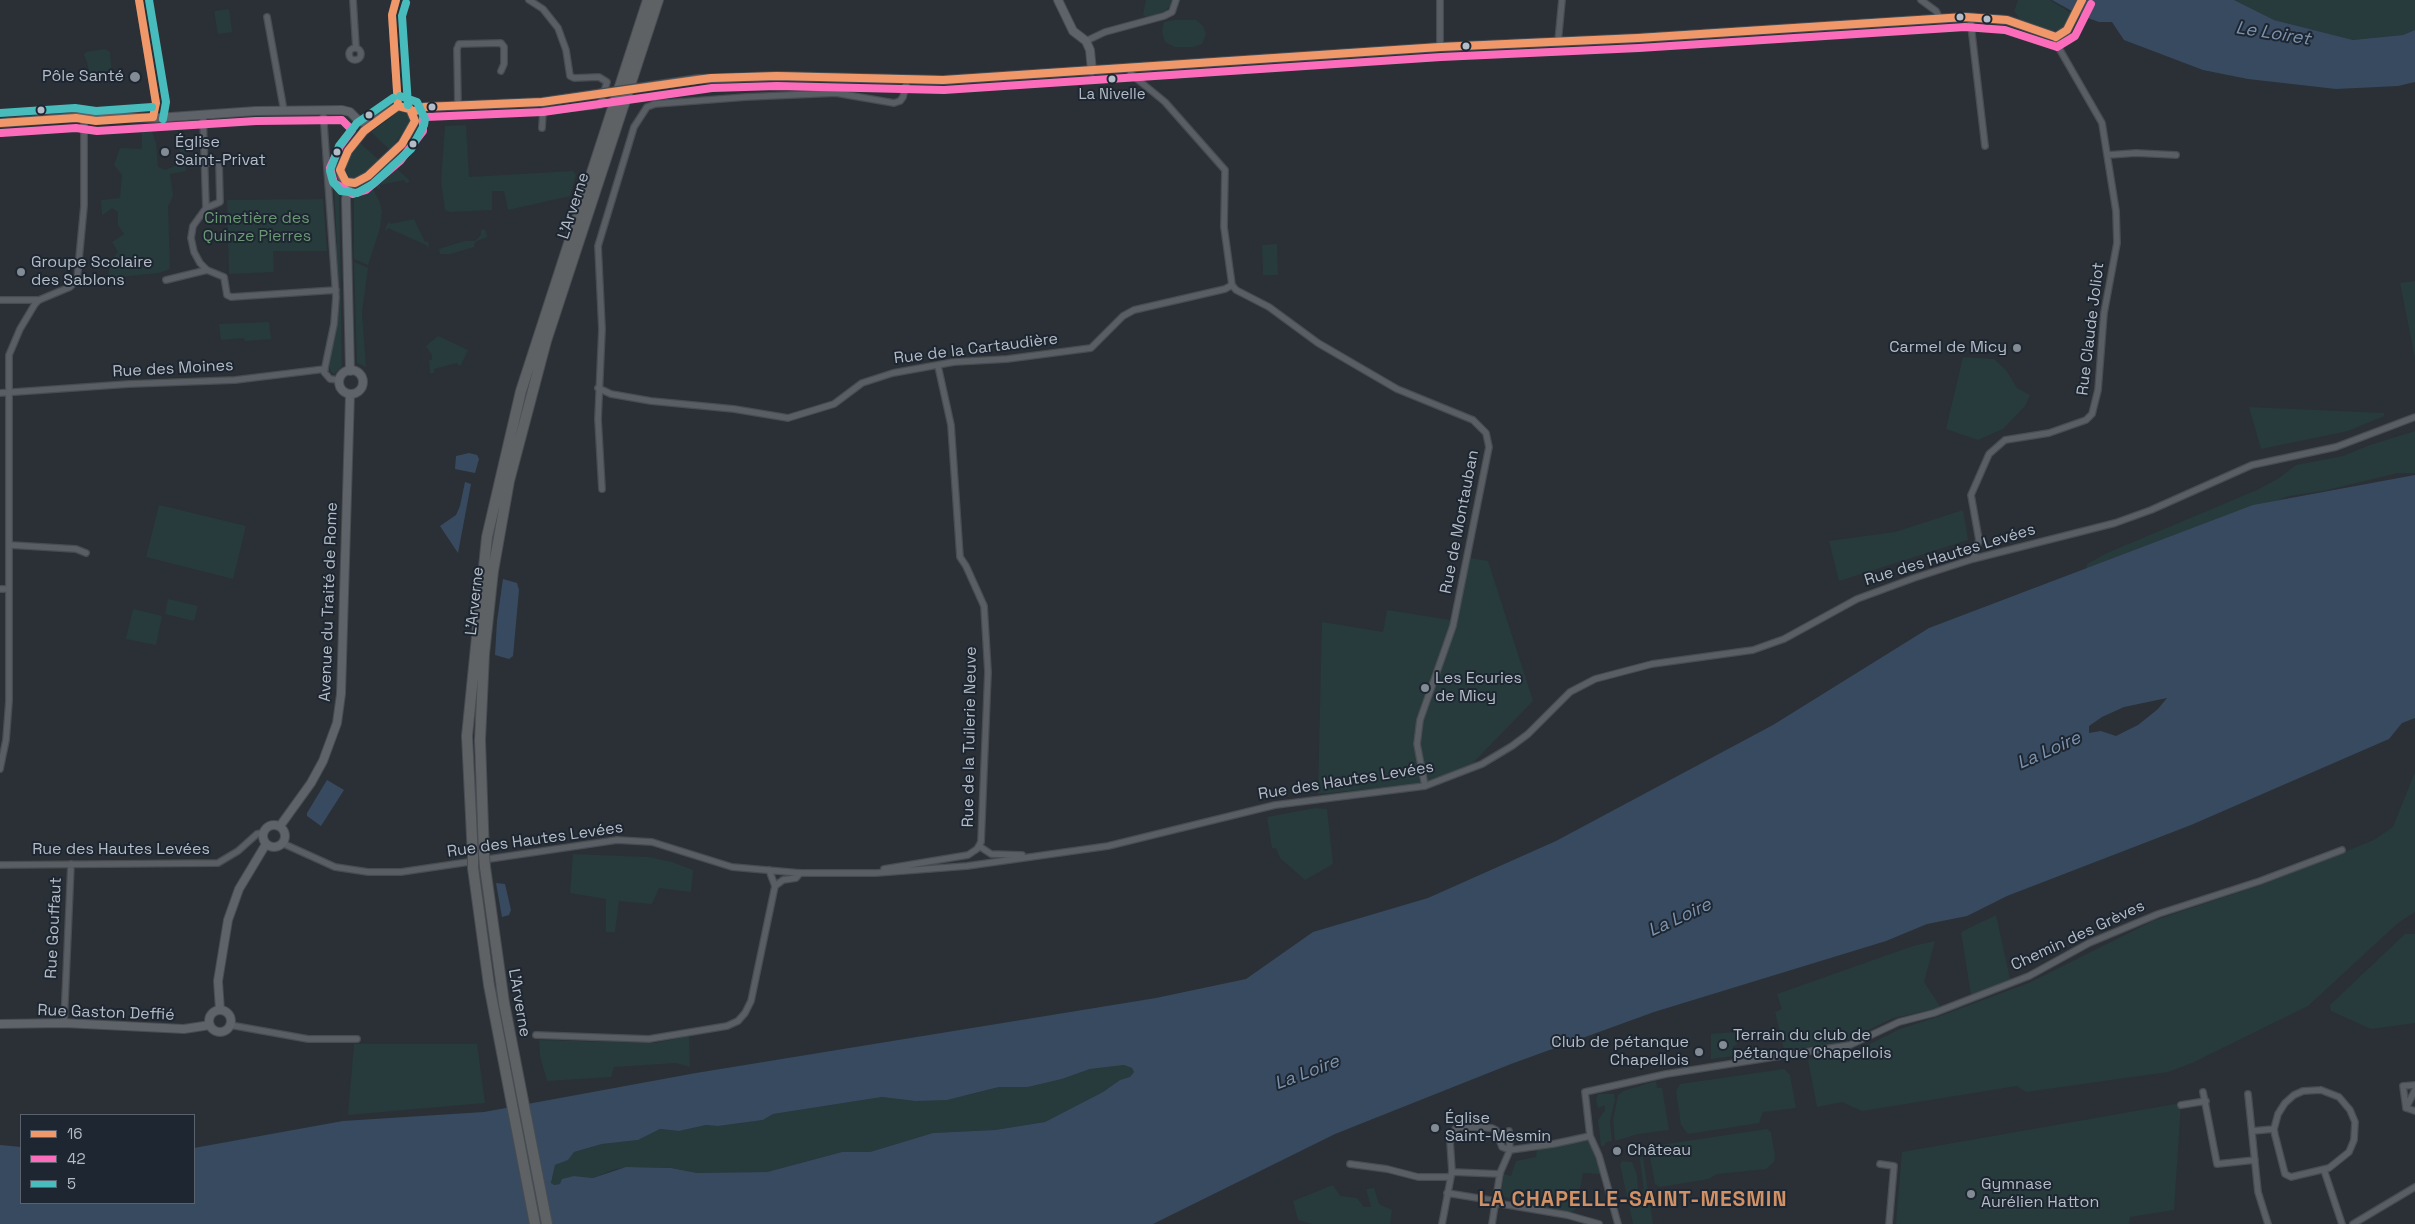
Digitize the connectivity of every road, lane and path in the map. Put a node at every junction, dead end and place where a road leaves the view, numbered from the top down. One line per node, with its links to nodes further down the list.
1 (139, 0): 31 (street)
2 (352, 0): 20 (street)
3 (396, 0): 25 (street)
4 (529, 0): 36 (street)
5 (648, 0): 111 (highway, L'Arverne, bridge)
6 (658, 0): 112 (highway, L'Arverne, bridge)
7 (1058, 0): 17 (main road)
8 (1176, 0): 17 (street)
9 (1440, 0): 19 (street)
10 (1562, 0): 18 (street)
11 (1921, 0): 15 (street)
12 (2082, 0): 16 (main road)
13 (267, 17): 28 (street)
14 (1970, 17): 15 (main road); 16 (main road); 38 (street)
15 (1940, 19): 18 (main road)
16 (2056, 37): 39 (street, Rue Claude Joliot)
17 (1086, 41): 23 (main road)
18 (1558, 42): 19 (main road)
19 (1440, 47): 21 (main road)
20 (356, 48)
21 (1130, 69): 23 (main road); 48 (street)
22 (501, 71): 26 (street)
23 (1092, 71): 24 (main road)
24 (907, 80): 26 (main road, bridge); 56 (street)
25 (398, 106): 29 (main road); 35 (main road)
26 (458, 106): 29 (main road)
27 (323, 110): 28 (main road); 33 (main road); 43 (street)
28 (284, 111): 30 (main road)
29 (413, 112): 44 (main road)
30 (203, 116): 31 (main road); 41 (street)
31 (153, 117): 32 (main road)
32 (84, 118): 34 (main road); 51 (street)
33 (360, 121): 35 (main road); 37 (main road)
34 (0, 124)
35 (371, 124): 37 (main road)
36 (542, 128)
37 (364, 131): 42 (main road)
38 (1985, 146)
39 (2108, 155): 40 (street); 64 (street, Rue Claude Joliot)
40 (2176, 155)
41 (205, 163): 45 (street); 45 (street)
42 (340, 170): 43 (street); 44 (main road)
43 (328, 176): 49 (street)
44 (349, 183): 54 (main road)
45 (206, 208): 46 (street)
46 (207, 270): 47 (street); 49 (street)
47 (166, 280)
48 (1232, 285): 52 (street, Rue de la Cartaudière); 68 (street, Rue de Montauban)
49 (336, 290): 53 (street)
50 (0, 300): 51 (street)
51 (39, 300): 58 (street)
52 (938, 366): 56 (street, Rue de la Cartaudière); 73 (street, Rue de la Tuilerie Neuve)
53 (325, 368): 55 (street); 58 (street, Rue des Moines)
54 (350, 371): 55 (main road); 59 (main road)
55 (339, 380): 59 (main road)
56 (598, 388): 61 (street)
57 (0, 393): 58 (street, Rue des Moines)
58 (10, 393): 62 (street)
59 (350, 394): 69 (main road, Avenue du Traité de Rome)
60 (2415, 417): 64 (street, Rue des Hautes Levées)
61 (602, 489)
62 (10, 545): 63 (street); 66 (street)
63 (86, 553)
64 (1973, 559): 68 (street, Rue des Hautes Levées)
65 (0, 589): 66 (street)
66 (9, 589): 67 (street)
67 (0, 769)
68 (1425, 786): 75 (street, Rue des Hautes Levées)
69 (280, 826): 70 (main road); 71 (main road)
70 (262, 834): 72 (main road); 76 (street, Rue des Hautes Levées)
71 (282, 843): 72 (main road); 78 (street, Rue des Hautes Levées)
72 (266, 844): 82 (main road)
73 (979, 846): 75 (street, Rue de la Tuilerie Neuve); 80 (street, Rue de la Tuilerie Neuve)
74 (2342, 850): 100 (street, Chemin des Grèves)
75 (1028, 857): 80 (street, Rue des Hautes Levées)
76 (71, 864): 77 (street, Rue des Hautes Levées); 83 (street, Rue Gouffaut)
77 (0, 865)
78 (769, 870): 79 (street, Rue des Hautes Levées); 81 (street)
79 (800, 873): 80 (street, Rue des Hautes Levées); 81 (street)
80 (876, 873)
81 (775, 886): 87 (street)
82 (220, 1010): 85 (main road); 86 (main road)
83 (64, 1023): 84 (main road, Rue Gaston Deffié); 85 (main road, Rue Gaston Deffié)
84 (0, 1024)
85 (210, 1025): 86 (main road)
86 (230, 1025): 88 (street)
87 (536, 1035)
88 (357, 1039)
89 (2415, 1085): 95 (street)
90 (2415, 1090): 95 (street)
91 (2203, 1092): 93 (street)
92 (2248, 1094): 99 (street)
93 (2206, 1101): 94 (street); 102 (street)
94 (2181, 1105)
95 (2406, 1108): 96 (street)
96 (2415, 1111)
97 (2274, 1128): 99 (street); 105 (street); 105 (street)
98 (1509, 1131): 101 (street)
99 (2252, 1131): 102 (street)
100 (1590, 1136): 101 (street); 116 (street)
101 (1510, 1150): 106 (street); 107 (street)
102 (2255, 1160): 118 (street)
103 (1350, 1164): 106 (street)
104 (1880, 1164): 117 (street)
105 (2324, 1170): 119 (street)
106 (1452, 1174): 107 (street); 109 (street)
107 (1500, 1174): 110 (street)
108 (2415, 1186): 120 (street)
109 (1447, 1193): 110 (street); 113 (street)
110 (1496, 1202): 114 (street); 115 (street)
111 (535, 1224)
112 (547, 1224)
113 (1442, 1224)
114 (1492, 1224)
115 (1599, 1224)
116 (1618, 1224)
117 (1889, 1224)
118 (2268, 1224)
119 (2342, 1224)
120 (2353, 1224)

